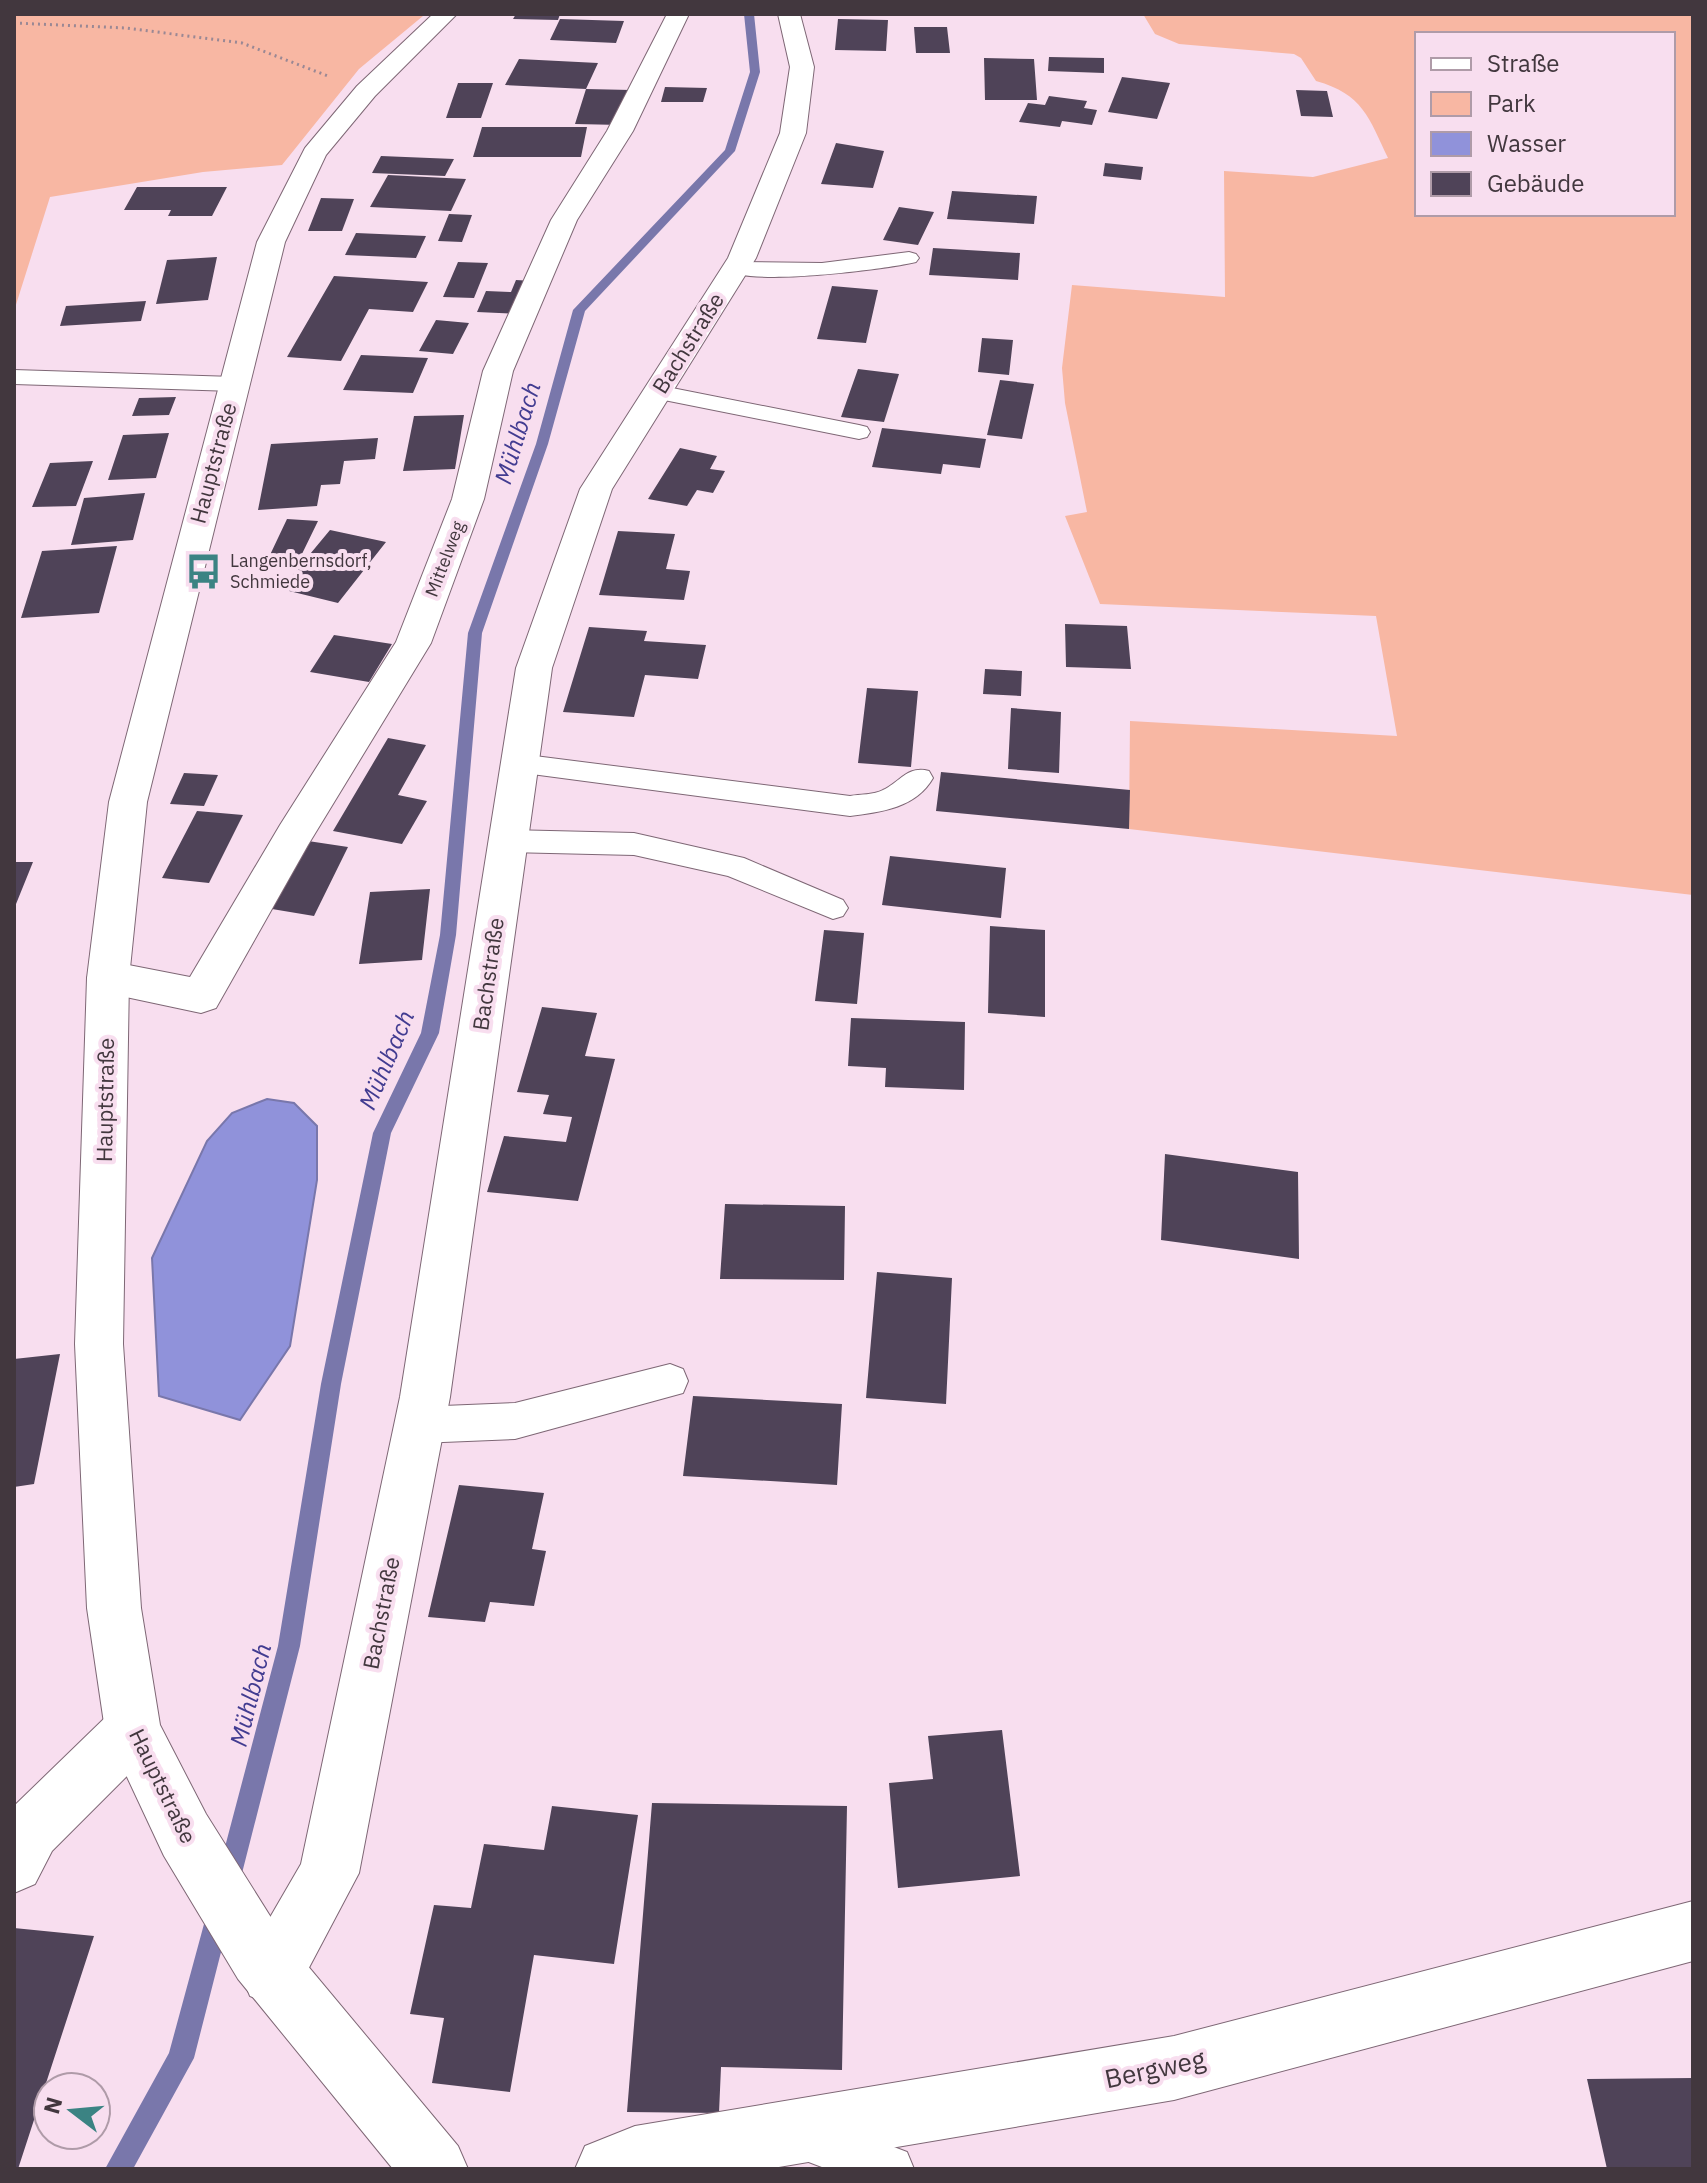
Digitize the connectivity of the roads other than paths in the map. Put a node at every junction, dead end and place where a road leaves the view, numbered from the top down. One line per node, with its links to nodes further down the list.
1 (446, 14): 7 (street, Hauptstraße)
2 (678, 14): 14 (street, Mittelweg)
3 (789, 14): 5 (street, Bachstraße)
4 (909, 258): 5 (lane)
5 (735, 268): 8 (street, Bachstraße)
6 (14, 377): 7 (lane)
7 (234, 384): 14 (street, Hauptstraße)
8 (657, 392): 9 (lane); 10 (street, Bachstraße)
9 (859, 432)
10 (519, 764): 11 (lane); 12 (street, Bachstraße)
11 (919, 778)
12 (508, 841): 13 (lane); 16 (street, Bachstraße)
13 (833, 908)
14 (108, 978): 17 (street, Hauptstraße)
15 (670, 1381): 16 (lane)
16 (419, 1425): 20 (street, Bachstraße)
17 (133, 1730): 18 (street); 20 (street, Hauptstraße)
18 (14, 1863)
19 (1693, 1931): 21 (street, Bergweg)
20 (266, 1966): 22 (street, Hauptstraße)
21 (792, 2133): 23 (street, Bergweg); 24 (lane)
22 (435, 2169)
23 (608, 2169)
24 (890, 2169)

